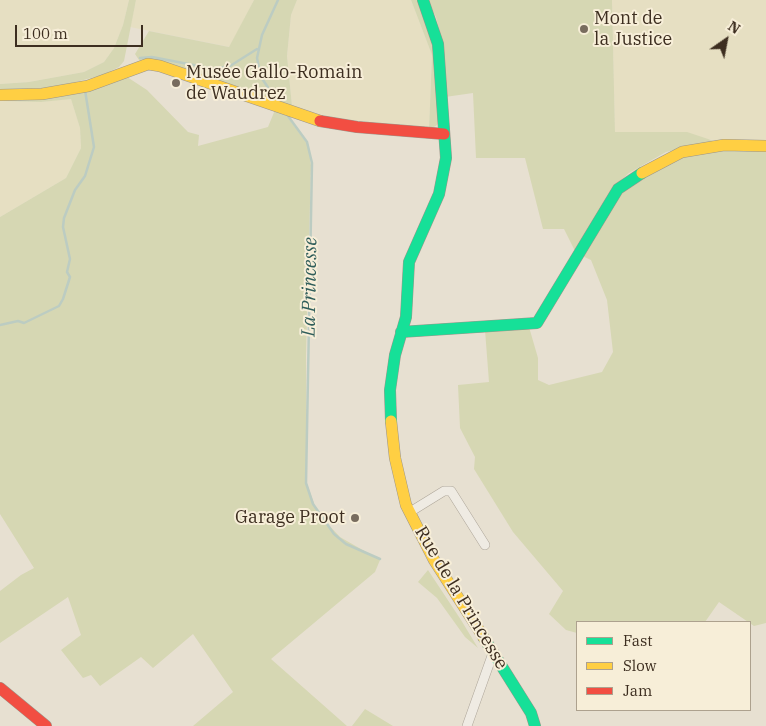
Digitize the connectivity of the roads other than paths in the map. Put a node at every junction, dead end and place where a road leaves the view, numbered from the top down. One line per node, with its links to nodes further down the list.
1 (422, 0): 3 (street, Rue de la Princesse)
2 (0, 96): 3 (street)
3 (444, 134): 5 (street, Rue de la Princesse)
4 (766, 146): 5 (street)
5 (401, 332): 6 (street, Rue de la Princesse)
6 (410, 512): 7 (street); 8 (street, Rue de la Princesse)
7 (485, 545)
8 (493, 653): 11 (street); 12 (street, Rue de la Princesse)
9 (0, 688): 10 (street)
10 (46, 726)
11 (467, 726)
12 (536, 726)

